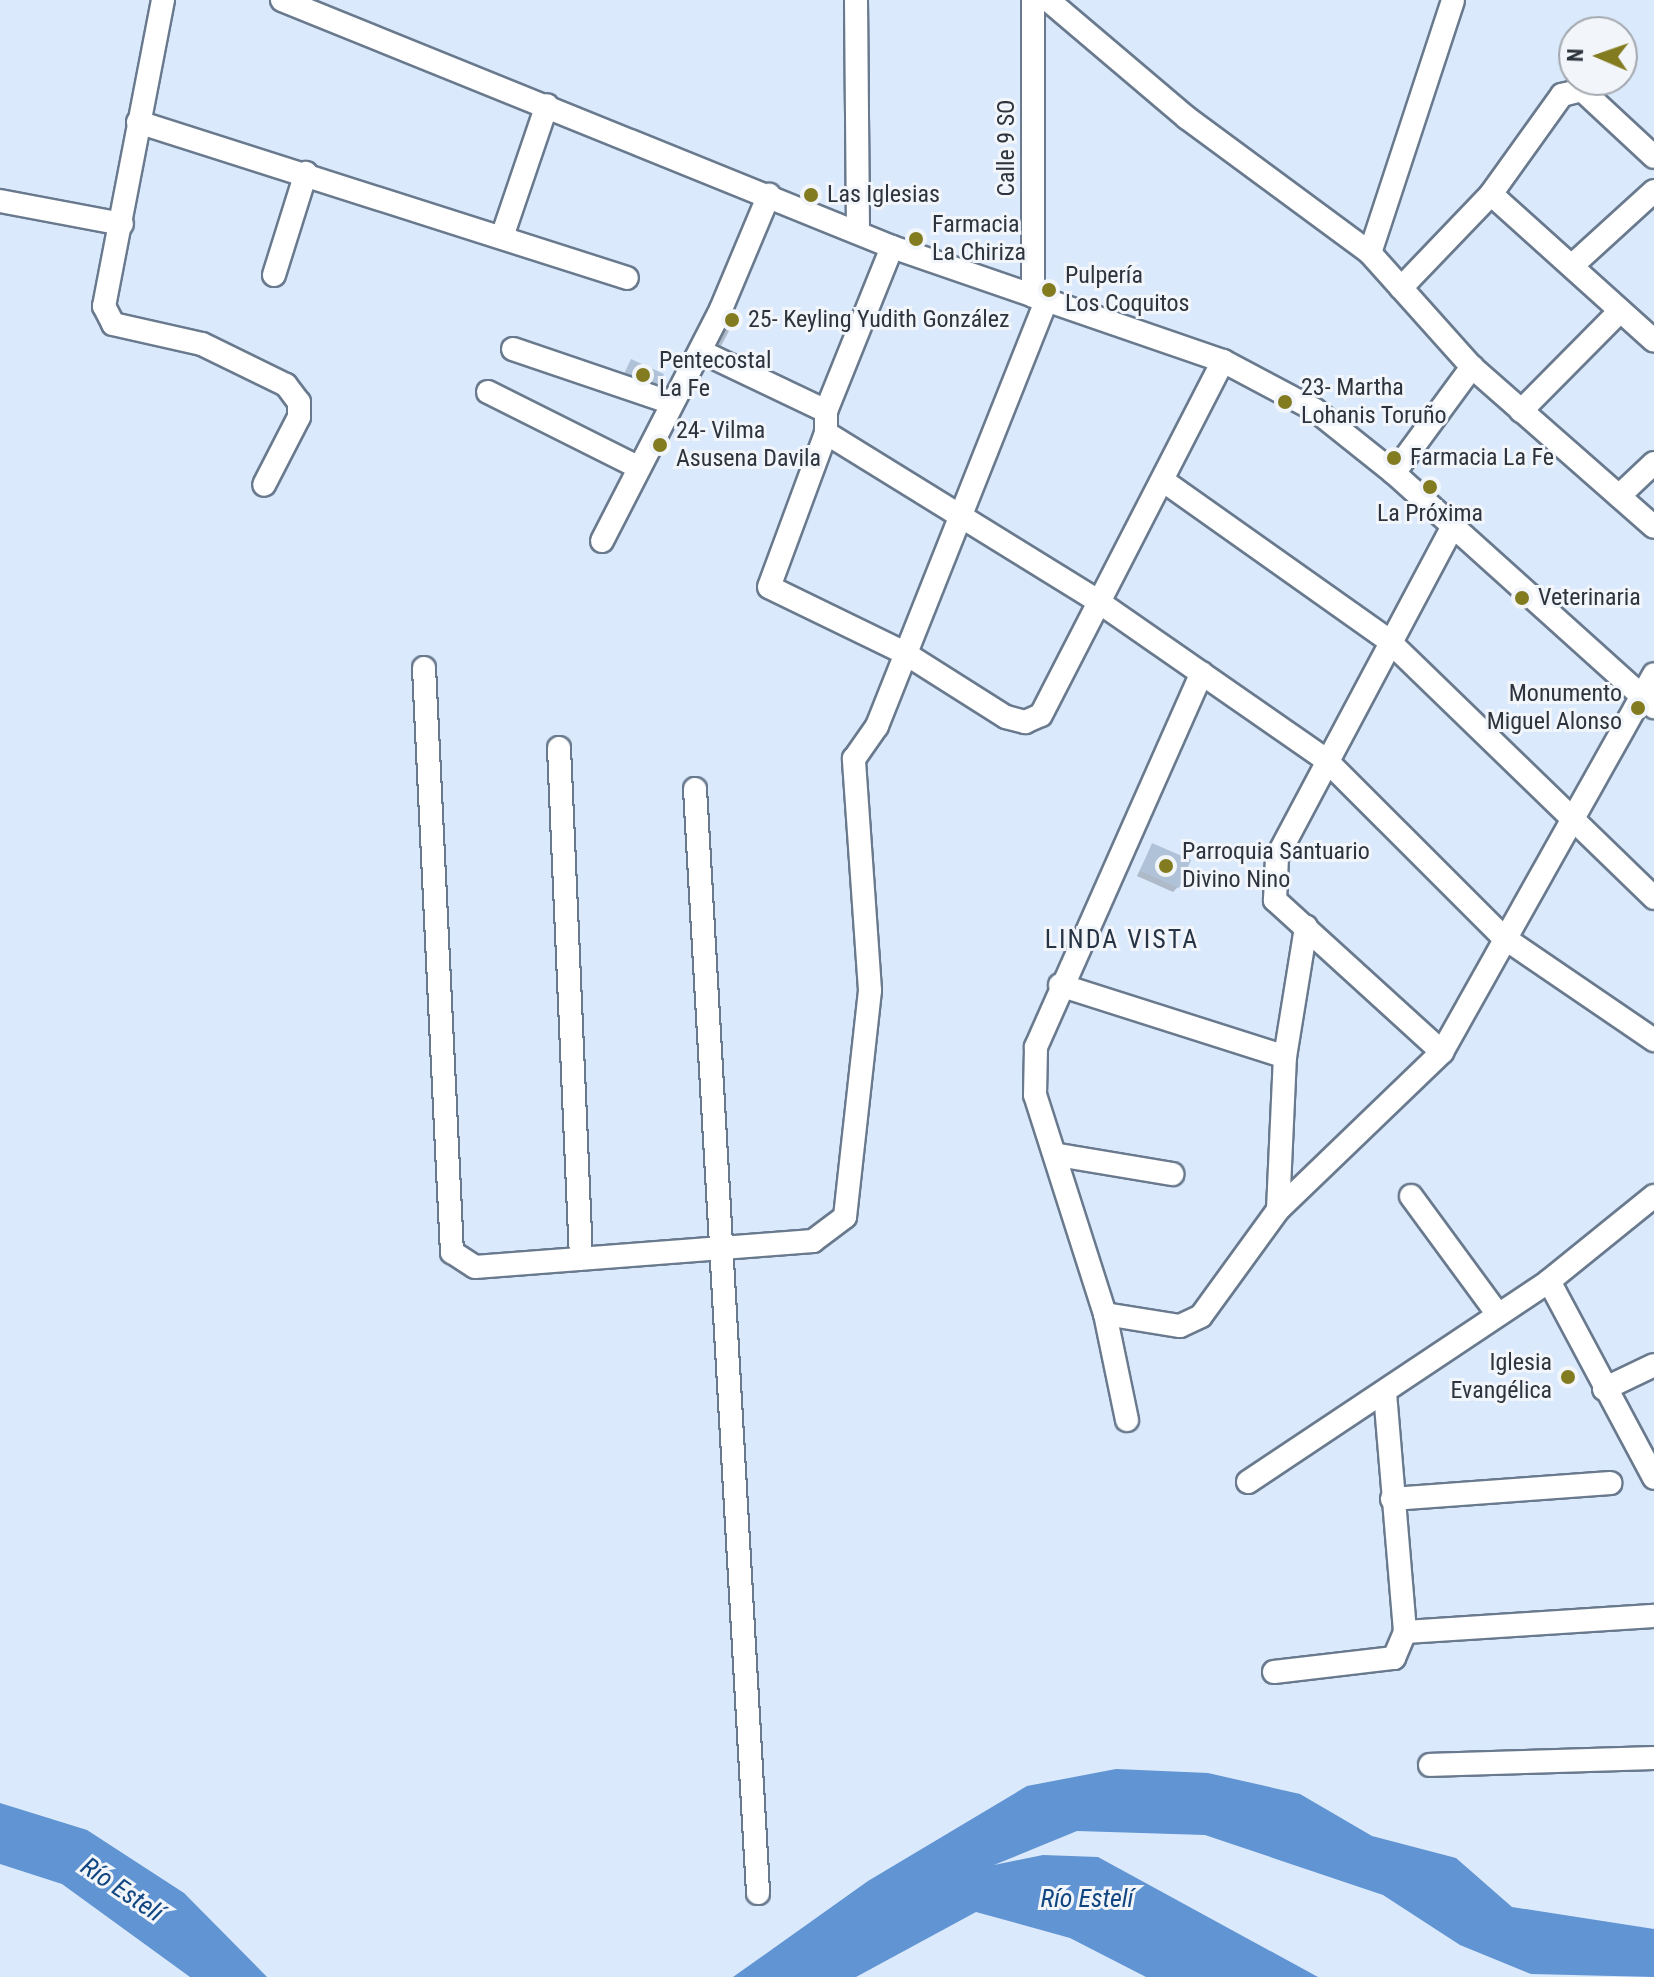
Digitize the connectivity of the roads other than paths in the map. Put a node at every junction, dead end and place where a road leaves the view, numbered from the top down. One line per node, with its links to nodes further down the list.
1 (163, 0): 8 (street)
2 (282, 0): 7 (street)
3 (856, 0): 16 (street)
4 (1033, 0): 24 (street, Calle 9 SO)
5 (1048, 0): 19 (street)
6 (1453, 0): 19 (street)
7 (547, 105): 13 (street); 17 (street)
8 (138, 122): 10 (street); 15 (street)
9 (1654, 157): 12 (street)
10 (306, 173): 17 (street); 21 (street)
11 (1654, 191): 20 (street)
12 (1491, 194): 20 (street); 23 (street)
13 (769, 195): 16 (street); 28 (street)
14 (0, 201): 15 (street)
15 (122, 224): 39 (street)
16 (858, 232): 18 (street)
17 (503, 234): 22 (street)
18 (892, 247): 24 (street); 34 (street)
19 (1370, 253): 23 (street)
20 (1575, 263): 25 (street)
21 (274, 275)
22 (627, 278)
23 (1401, 288): 30 (street)
24 (1040, 299): 29 (street); 41 (street)
25 (1620, 311): 26 (street); 33 (street)
26 (1654, 341)
27 (513, 349): 32 (street)
28 (700, 351): 32 (street); 34 (street)
29 (1223, 361): 37 (street); 38 (street)
30 (1472, 367): 33 (street); 37 (street)
31 (488, 392): 36 (street)
32 (669, 402): 36 (street)
33 (1521, 411): 40 (street)
34 (826, 422): 41 (street); 47 (street)
35 (1654, 463): 40 (street)
36 (638, 467): 44 (street)
37 (1394, 473): 42 (street)
38 (1165, 482): 45 (street); 46 (street)
39 (264, 485)
40 (1619, 496): 43 (street)
41 (956, 514): 45 (street); 47 (street)
42 (1455, 522): 46 (street); 51 (street)
43 (1654, 527)
44 (602, 541)
45 (1096, 600): 47 (street); 49 (street)
46 (1387, 639): 53 (street); 55 (street)
47 (903, 652): 68 (street)
48 (424, 668): 69 (street)
49 (1202, 673): 53 (street); 59 (street)
50 (1654, 674): 51 (street)
51 (1646, 700): 55 (street)
52 (559, 748): 69 (street)
53 (1326, 760): 57 (street); 58 (street)
54 (695, 789): 68 (street)
55 (1569, 821): 56 (street); 58 (street)
56 (1654, 898)
57 (1306, 927): 61 (street); 62 (street)
58 (1503, 937): 60 (street); 61 (street)
59 (1060, 985): 62 (street); 63 (street)
60 (1654, 1040)
61 (1442, 1052): 67 (street)
62 (1285, 1057): 67 (street)
63 (1058, 1155): 64 (street); 72 (street)
64 (1172, 1174)
65 (1411, 1196): 71 (street)
66 (1654, 1196): 70 (street)
67 (1278, 1210): 72 (street)
68 (724, 1247): 69 (street); 87 (street)
69 (581, 1259)
70 (1549, 1281): 71 (street); 75 (street)
71 (1497, 1313): 76 (street)
72 (1105, 1314): 77 (street)
73 (1654, 1365): 74 (street)
74 (1645, 1382): 75 (street)
75 (1604, 1389): 78 (street)
76 (1385, 1393): 79 (street); 81 (street)
77 (1127, 1420)
78 (1654, 1478)
79 (1248, 1482)
80 (1610, 1483): 81 (street)
81 (1392, 1499): 83 (street)
82 (1654, 1616): 83 (street)
83 (1405, 1632): 84 (street)
84 (1274, 1672)
85 (1654, 1758): 86 (street)
86 (1430, 1765)
87 (758, 1893)

